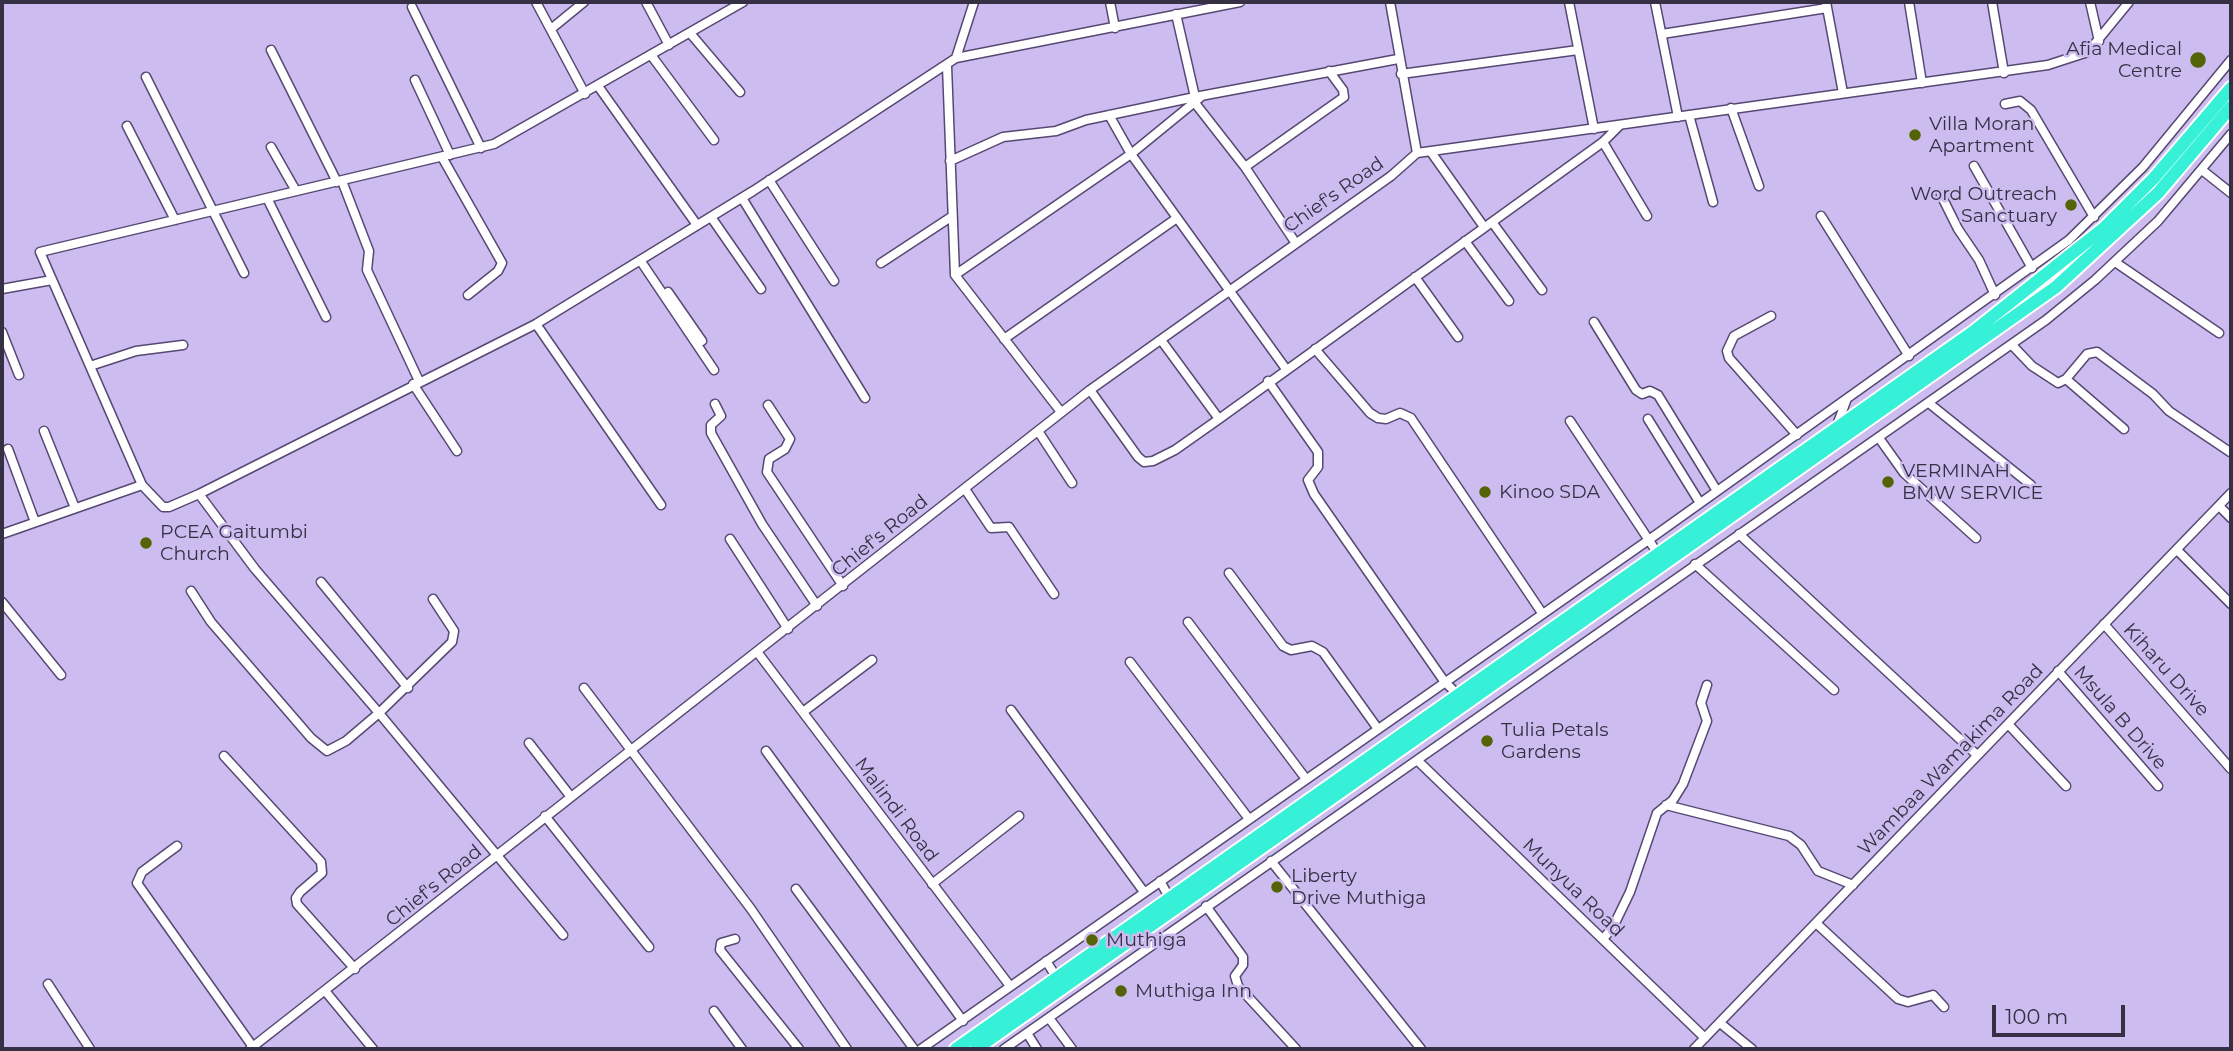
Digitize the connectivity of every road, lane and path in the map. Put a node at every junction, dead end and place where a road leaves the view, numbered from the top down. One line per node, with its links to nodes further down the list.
1 (536, 2): 19 (street)
2 (584, 2): 19 (street)
3 (646, 2): 23 (street)
4 (743, 2): 20 (street)
5 (974, 2): 27 (street)
6 (1110, 2): 18 (street)
7 (1240, 2): 17 (street)
8 (1391, 2): 28 (street)
9 (1569, 2): 25 (street)
10 (1656, 2): 21 (street)
11 (1909, 2): 36 (street)
12 (1992, 2): 33 (street)
13 (2090, 2): 22 (street)
14 (2129, 2): 22 (street)
15 (1826, 5): 21 (street); 40 (street)
16 (412, 7): 56 (street)
17 (1176, 14): 18 (street); 42 (street)
18 (1115, 28): 27 (street)
19 (551, 29): 41 (street)
20 (690, 33): 23 (street); 39 (street)
21 (1662, 34): 48 (street)
22 (2099, 41): 33 (street)
23 (669, 45): 26 (street)
24 (271, 50): 66 (street)
25 (1578, 50): 32 (street); 51 (street)
26 (651, 55): 37 (street); 53 (street)
27 (956, 58): 30 (street)
28 (1398, 59): 31 (street); 32 (street)
29 (2231, 60): 78 (street)
30 (947, 66): 61 (street); 65 (street)
31 (1329, 71): 42 (street); 63 (street)
32 (1401, 74): 58 (street)
33 (2004, 74): 36 (street)
34 (146, 77): 74 (street)
35 (415, 80): 60 (street)
36 (1922, 83): 40 (street)
37 (598, 86): 41 (street); 82 (street)
38 (2231, 88): 133 (highway)
39 (740, 93)
40 (1843, 93): 45 (street)
41 (585, 94): 56 (street)
42 (1197, 99): 46 (street); 59 (street); 63 (street)
43 (2005, 104): 78 (street)
44 (2231, 107): 187 (highway)
45 (1731, 108): 47 (street); 67 (street)
46 (1109, 115): 59 (street); 61 (street)
47 (1689, 115): 48 (street); 73 (street)
48 (1678, 117): 49 (street)
49 (1620, 125): 51 (street); 54 (street)
50 (127, 126): 81 (street)
51 (1594, 129): 57 (street)
52 (2231, 134): 64 (street)
53 (715, 140)
54 (1603, 142): 75 (street); 83 (street)
55 (271, 147): 68 (street)
56 (481, 148): 60 (street)
57 (1431, 152): 58 (street); 83 (street)
58 (1417, 153): 85 (street, Chief's Road)
59 (1131, 154): 80 (street); 91 (street)
60 (446, 156): 66 (street); 99 (street)
61 (950, 161): 79 (street)
62 (1974, 166): 89 (street)
63 (1245, 167): 85 (street)
64 (2202, 170): 69 (street); 87 (street)
65 (769, 180): 72 (street); 94 (street)
66 (340, 181): 68 (street); 122 (street)
67 (1759, 187)
68 (296, 191): 71 (street)
69 (2231, 193)
70 (1941, 195): 100 (street)
71 (267, 198): 74 (street); 103 (street)
72 (742, 198): 77 (street); 124 (street)
73 (1713, 202)
74 (216, 210): 81 (street); 90 (street)
75 (1647, 216)
76 (1821, 216): 115 (street)
77 (711, 217): 82 (street); 96 (street)
78 (2094, 217): 89 (street)
79 (951, 218): 88 (street); 91 (street)
80 (1177, 218): 97 (street); 109 (street)
81 (175, 220): 93 (street)
82 (697, 225): 86 (street)
83 (1488, 225): 84 (street); 98 (street)
84 (1465, 241): 92 (street); 101 (street)
85 (1295, 242): 97 (street, Chief's Road)
86 (643, 259): 105 (street); 111 (street); 118 (street)
87 (2115, 262): 107 (street); 113 (street)
88 (881, 263)
89 (2032, 268): 100 (street)
90 (244, 274)
91 (956, 275): 109 (street)
92 (1415, 277): 108 (street); 114 (street)
93 (52, 280): 95 (street); 116 (street)
94 (834, 281)
95 (2, 289)
96 (761, 289)
97 (1228, 289): 110 (street, Chief's Road); 117 (street)
98 (1542, 290)
99 (468, 295)
100 (1995, 295): 115 (street)
101 (1509, 301)
102 (1771, 316): 137 (street)
103 (326, 317)
104 (1594, 322): 146 (street)
105 (536, 324): 122 (street); 150 (street)
106 (2, 332): 119 (street)
107 (2219, 333)
108 (1458, 337)
109 (1004, 339): 129 (street)
110 (1161, 340): 123 (street, Chief's Road); 130 (street)
111 (702, 341)
112 (183, 345): 116 (street)
113 (2012, 345): 120 (street); 127 (street)
114 (1315, 349): 117 (street); 172 (street)
115 (1909, 356): 125 (street)
116 (90, 366): 143 (street)
117 (1286, 369): 121 (street)
118 (714, 370)
119 (19, 374)
120 (2066, 379): 134 (street); 141 (street)
121 (1268, 381): 130 (street); 181 (street)
122 (416, 383): 140 (street); 148 (street)
123 (1090, 390): 129 (street, Chief's Road); 130 (street)
124 (865, 398)
125 (1846, 401): 133 (street); 137 (street)
126 (715, 404): 171 (street)
127 (1930, 404): 138 (street); 144 (street)
128 (768, 405): 165 (street)
129 (1061, 412): 136 (street, Chief's Road)
130 (1219, 419)
131 (1648, 419): 149 (street)
132 (1570, 421): 159 (street)
133 (1836, 428): 161 (highway)
134 (2124, 429)
135 (44, 431): 152 (street)
136 (1038, 431): 142 (street); 145 (street, Chief's Road)
137 (1797, 435): 146 (street)
138 (1879, 438): 156 (street); 158 (street)
139 (8, 449): 154 (street)
140 (457, 452)
141 (2231, 452)
142 (1072, 483)
143 (142, 485): 148 (street); 152 (street)
144 (2031, 485)
145 (965, 489): 165 (street, Chief's Road); 167 (street)
146 (1717, 491): 149 (street)
147 (2231, 493): 151 (street, Wambaa Wamakima Road)
148 (199, 494): 191 (street)
149 (1700, 503): 159 (street)
150 (661, 505)
151 (2219, 506): 153 (street); 160 (street, Wambaa Wamakima Road)
152 (75, 508): 154 (street)
153 (2231, 518)
154 (35, 522): 155 (street)
155 (2, 534)
156 (1739, 534): 162 (street); 199 (street)
157 (730, 538): 175 (street)
158 (1976, 538)
159 (1650, 539): 161 (street); 172 (street)
160 (2177, 550): 170 (street); 174 (street, Wambaa Wamakima Road)
161 (1658, 554): 186 (highway)
162 (1695, 564): 185 (street); 188 (street)
163 (1229, 573): 194 (street)
164 (321, 582): 183 (street)
165 (843, 586): 171 (street, Chief's Road)
166 (191, 591): 191 (street)
167 (1054, 594)
168 (433, 599): 183 (street)
169 (2, 602): 180 (street)
170 (2231, 604)
171 (817, 606): 175 (street, Chief's Road)
172 (1542, 613): 181 (street)
173 (1188, 622): 203 (street)
174 (2104, 624): 179 (street, Wambaa Wamakima Road); 202 (street, Kiharu Drive)
175 (788, 629): 176 (street, Chief's Road)
176 (758, 653): 190 (street, Malindi Road); 197 (street, Chief's Road)
177 (872, 660): 190 (street)
178 (1130, 662): 211 (street)
179 (2058, 671): 192 (street, Wambaa Wamakima Road); 205 (street, Msula B Drive)
180 (61, 675)
181 (1444, 681): 186 (street); 194 (street)
182 (1707, 685): 208 (street)
183 (408, 688): 191 (street)
184 (584, 688): 197 (street)
185 (1834, 690)
186 (1458, 695): 221 (highway)
187 (1479, 695): 188 (street); 193 (highway)
188 (1489, 709): 195 (street)
189 (1011, 710): 220 (street)
190 (803, 712): 217 (street, Malindi Road)
191 (379, 713): 214 (street)
192 (2008, 724): 199 (street, Wambaa Wamakima Road); 204 (street)
193 (1437, 725): 195 (street); 207 (highway)
194 (1378, 729): 203 (street)
195 (1447, 739): 201 (street)
196 (529, 743): 206 (street)
197 (632, 751): 206 (street, Chief's Road); 247 (street)
198 (766, 751): 238 (street)
199 (1978, 755): 218 (street, Wambaa Wamakima Road)
200 (224, 756): 229 (street)
201 (1419, 761): 212 (street); 226 (street, Munyua Road)
202 (2231, 769)
203 (1306, 779): 211 (street)
204 (2066, 786)
205 (2158, 786)
206 (571, 797): 210 (street, Chief's Road)
207 (1323, 805): 212 (street); 230 (highway)
208 (1667, 806): 218 (street); 226 (street)
209 (1019, 816): 217 (street)
210 (545, 817): 214 (street, Chief's Road); 227 (street)
211 (1249, 819): 216 (street)
212 (1332, 820): 215 (street)
213 (177, 846): 242 (street)
214 (497, 855): 224 (street); 229 (street, Chief's Road)
215 (1271, 861): 222 (street); 256 (street)
216 (1160, 881): 220 (street); 221 (street)
217 (932, 884): 232 (street, Malindi Road)
218 (1853, 885): 223 (street, Wambaa Wamakima Road)
219 (796, 889): 248 (street)
220 (1144, 892): 228 (street)
221 (1170, 899): 230 (highway)
222 (1206, 906): 234 (street); 255 (street)
223 (1816, 923): 235 (street); 239 (street, Wambaa Wamakima Road)
224 (563, 935)
225 (735, 939): 246 (street)
226 (1603, 939): 241 (street, Munyua Road)
227 (649, 947)
228 (1046, 961): 230 (street); 232 (street)
229 (355, 969): 233 (street, Chief's Road)
230 (1061, 982): 234 (street); 250 (highway); 251 (highway)
231 (48, 984): 243 (street)
232 (1010, 986): 238 (street)
233 (326, 992): 242 (street, Chief's Road); 244 (street)
234 (1075, 999): 237 (street)
235 (1944, 1007)
236 (714, 1011): 245 (street)
237 (1049, 1018): 240 (street); 254 (street)
238 (963, 1021): 249 (street)
239 (1720, 1023): 241 (street, Wambaa Wamakima Road); 258 (street)
240 (1027, 1033): 252 (street); 253 (street)
241 (1705, 1038): 257 (street, Wambaa Wamakima Road)
242 (251, 1048)
243 (90, 1049)
244 (373, 1049)
245 (742, 1049)
246 (799, 1049)
247 (848, 1049)
248 (914, 1049)
249 (921, 1049)
250 (956, 1049)
251 (976, 1049)
252 (1004, 1049)
253 (1037, 1049)
254 (1072, 1049)
255 (1296, 1049)
256 (1421, 1049)
257 (1694, 1049)
258 (1752, 1049)

